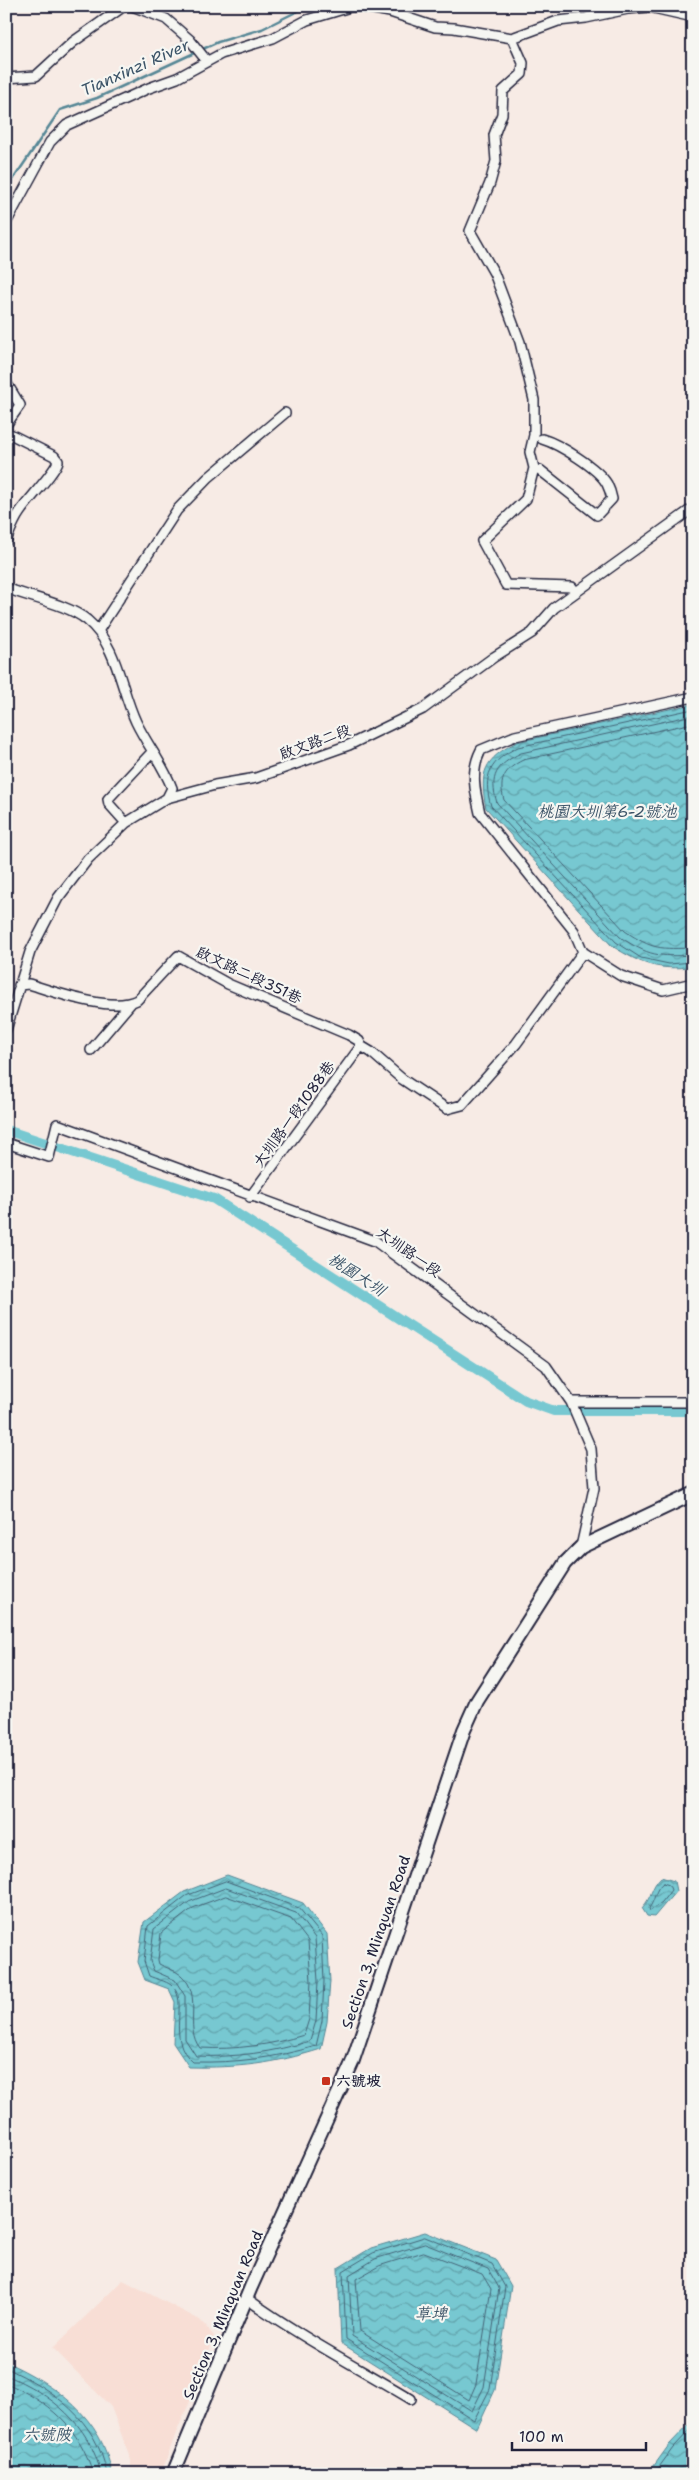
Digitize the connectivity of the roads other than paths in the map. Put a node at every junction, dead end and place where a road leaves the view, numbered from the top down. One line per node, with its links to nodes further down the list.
1 (124, 6): 6 (street)
2 (132, 6): 5 (street)
3 (693, 17): 4 (street)
4 (512, 38): 5 (street); 17 (street)
5 (206, 60): 7 (street)
6 (6, 78)
7 (6, 223)
8 (6, 382): 10 (street)
9 (284, 413): 18 (street)
10 (6, 425)
11 (6, 432): 15 (street)
12 (542, 439): 13 (street)
13 (540, 470)
14 (693, 508): 17 (street, 啟文路二段)
15 (6, 540)
16 (6, 588): 18 (street)
17 (576, 592): 21 (street, 啟文路二段)
18 (98, 631): 20 (street)
19 (693, 697): 23 (street)
20 (152, 752): 21 (street); 22 (street)
21 (167, 798): 22 (street, 啟文路二段)
22 (126, 823): 25 (street, 啟文路二段)
23 (583, 952): 24 (street); 28 (street)
24 (693, 983)
25 (19, 985): 26 (street); 27 (street, 啟文路二段)
26 (131, 1003): 28 (street, 啟文路二段351巷); 29 (street)
27 (6, 1030)
28 (361, 1046): 31 (street, 大圳路一段1088巷)
29 (91, 1050)
30 (6, 1142): 31 (street, 大圳路一段)
31 (250, 1197): 33 (street, 大圳路一段)
32 (693, 1402): 33 (street)
33 (572, 1403): 35 (street, 大圳路一段)
34 (693, 1494): 35 (street, Section 3, Minquan Road)
35 (580, 1547): 36 (street, Section 3, Minquan Road)
36 (246, 2298): 37 (street); 38 (street, Section 3, Minquan Road)
37 (411, 2399)
38 (173, 2474)

